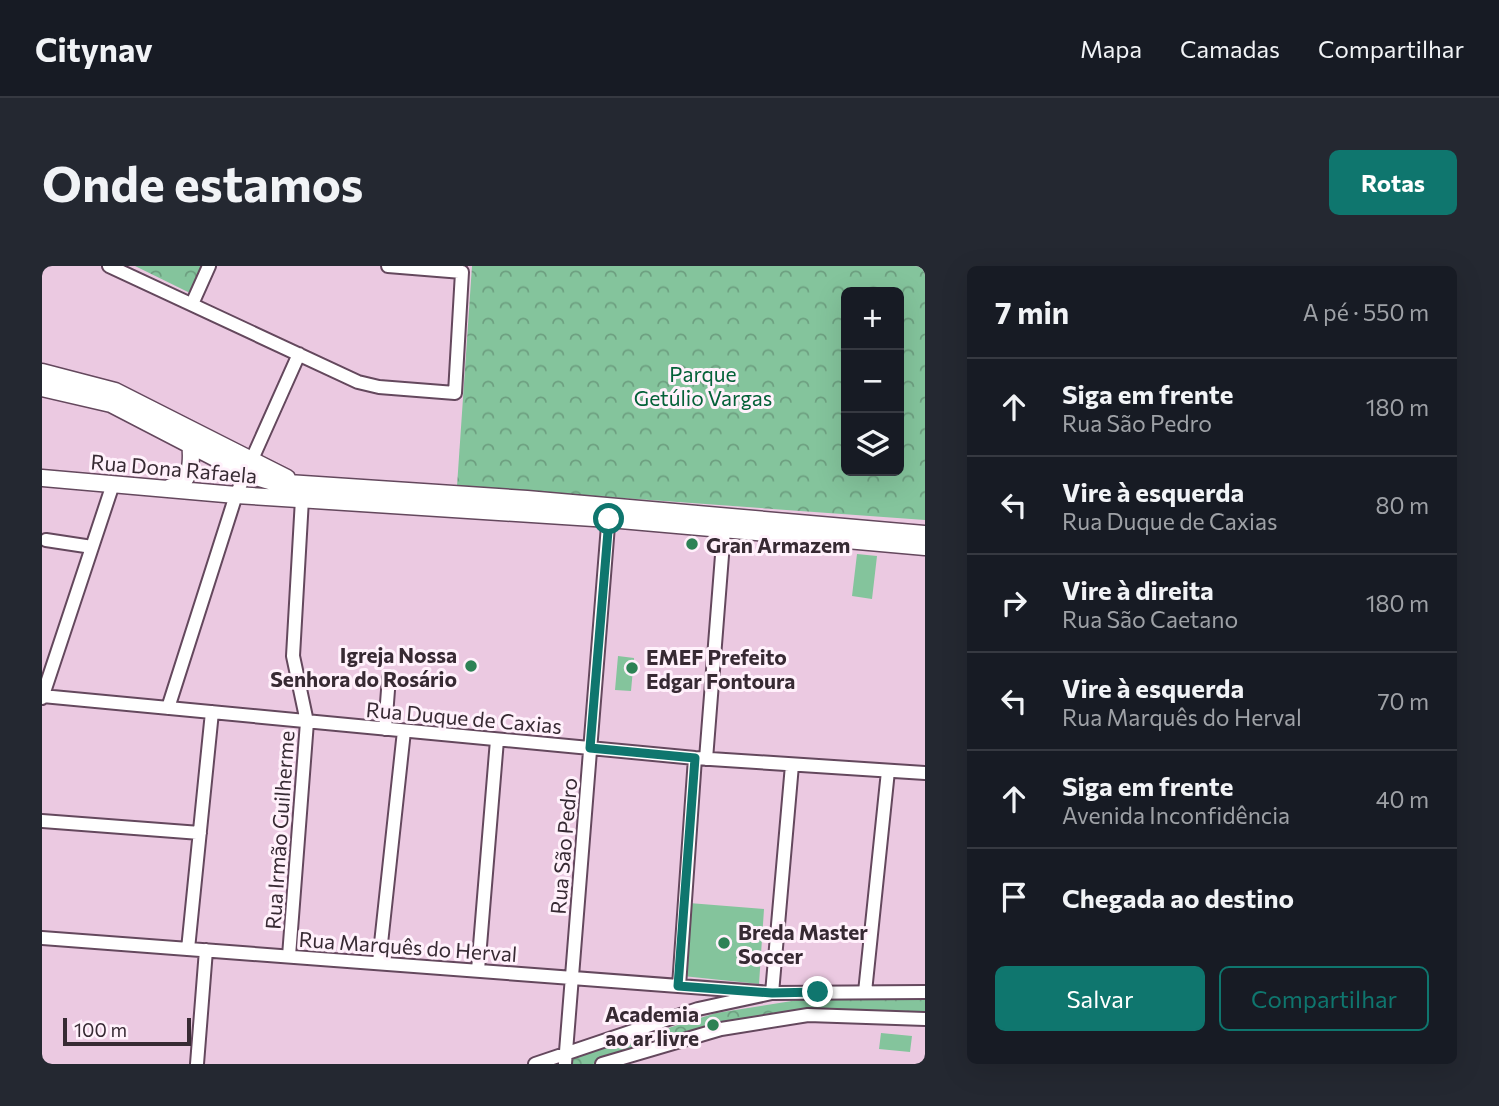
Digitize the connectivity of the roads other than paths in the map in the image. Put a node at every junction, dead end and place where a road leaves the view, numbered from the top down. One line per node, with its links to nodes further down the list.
1 (109, 266): 4 (street)
2 (209, 266): 4 (street)
3 (388, 266): 5 (street)
4 (192, 304): 5 (street)
5 (299, 354): 10 (street)
6 (42, 372): 8 (main road)
7 (42, 388): 9 (main road)
8 (189, 426): 9 (main road); 10 (main road)
9 (191, 445): 10 (main road); 13 (main road)
10 (248, 468): 14 (main road); 15 (street)
11 (42, 478): 12 (main road, Rua Dona Rafaela)
12 (113, 484): 13 (main road, Rua Dona Rafaela); 20 (street)
13 (165, 488): 15 (main road, Rua Dona Rafaela)
14 (304, 492): 15 (main road, Rua Dona Rafaela); 16 (main road, Rua Dona Rafaela); 26 (street, Rua Irmão Guilherme)
15 (236, 495): 24 (street)
16 (609, 513): 17 (main road); 18 (main road); 30 (street, Rua São Pedro)
17 (724, 530): 21 (main road); 31 (street)
18 (925, 534)
19 (46, 540): 20 (street)
20 (92, 547): 23 (street)
21 (925, 547)
22 (389, 677): 27 (street)
23 (42, 697): 24 (street, Rua Duque de Caxias)
24 (168, 708): 25 (street, Rua Duque de Caxias)
25 (212, 712): 26 (street, Rua Duque de Caxias); 36 (street)
26 (307, 722): 27 (street, Rua Duque de Caxias); 40 (street, Rua Irmão Guilherme)
27 (385, 729): 28 (street, Rua Duque de Caxias)
28 (404, 731): 29 (street, Rua Duque de Caxias); 41 (street)
29 (497, 740): 30 (street, Rua Duque de Caxias); 42 (street)
30 (590, 748): 31 (street, Rua Duque de Caxias); 43 (street, Rua São Pedro)
31 (701, 759): 32 (street, Rua Duque de Caxias); 44 (street)
32 (792, 765): 33 (street, Rua Duque de Caxias); 47 (street)
33 (888, 771): 34 (street, Rua Duque de Caxias); 45 (street)
34 (925, 773)
35 (42, 821): 36 (street)
36 (200, 833): 38 (street)
37 (42, 938): 38 (street, Rua Marquês do Herval)
38 (188, 949): 39 (street, Rua Marquês do Herval)
39 (206, 950): 40 (street, Rua Marquês do Herval); 51 (street)
40 (289, 956): 41 (street, Rua Marquês do Herval)
41 (379, 962): 42 (street, Rua Marquês do Herval)
42 (478, 970): 43 (street, Rua Marquês do Herval)
43 (572, 977): 44 (street, Rua Marquês do Herval); 50 (street, Rua São Pedro)
44 (685, 986): 47 (street, Rua Marquês do Herval); 48 (street)
45 (865, 992): 46 (street); 47 (street)
46 (925, 992)
47 (772, 993): 48 (street)
48 (698, 1009): 50 (street)
49 (925, 1019): 53 (street)
50 (566, 1059): 52 (street)
51 (197, 1064)
52 (535, 1064)
53 (601, 1064)

